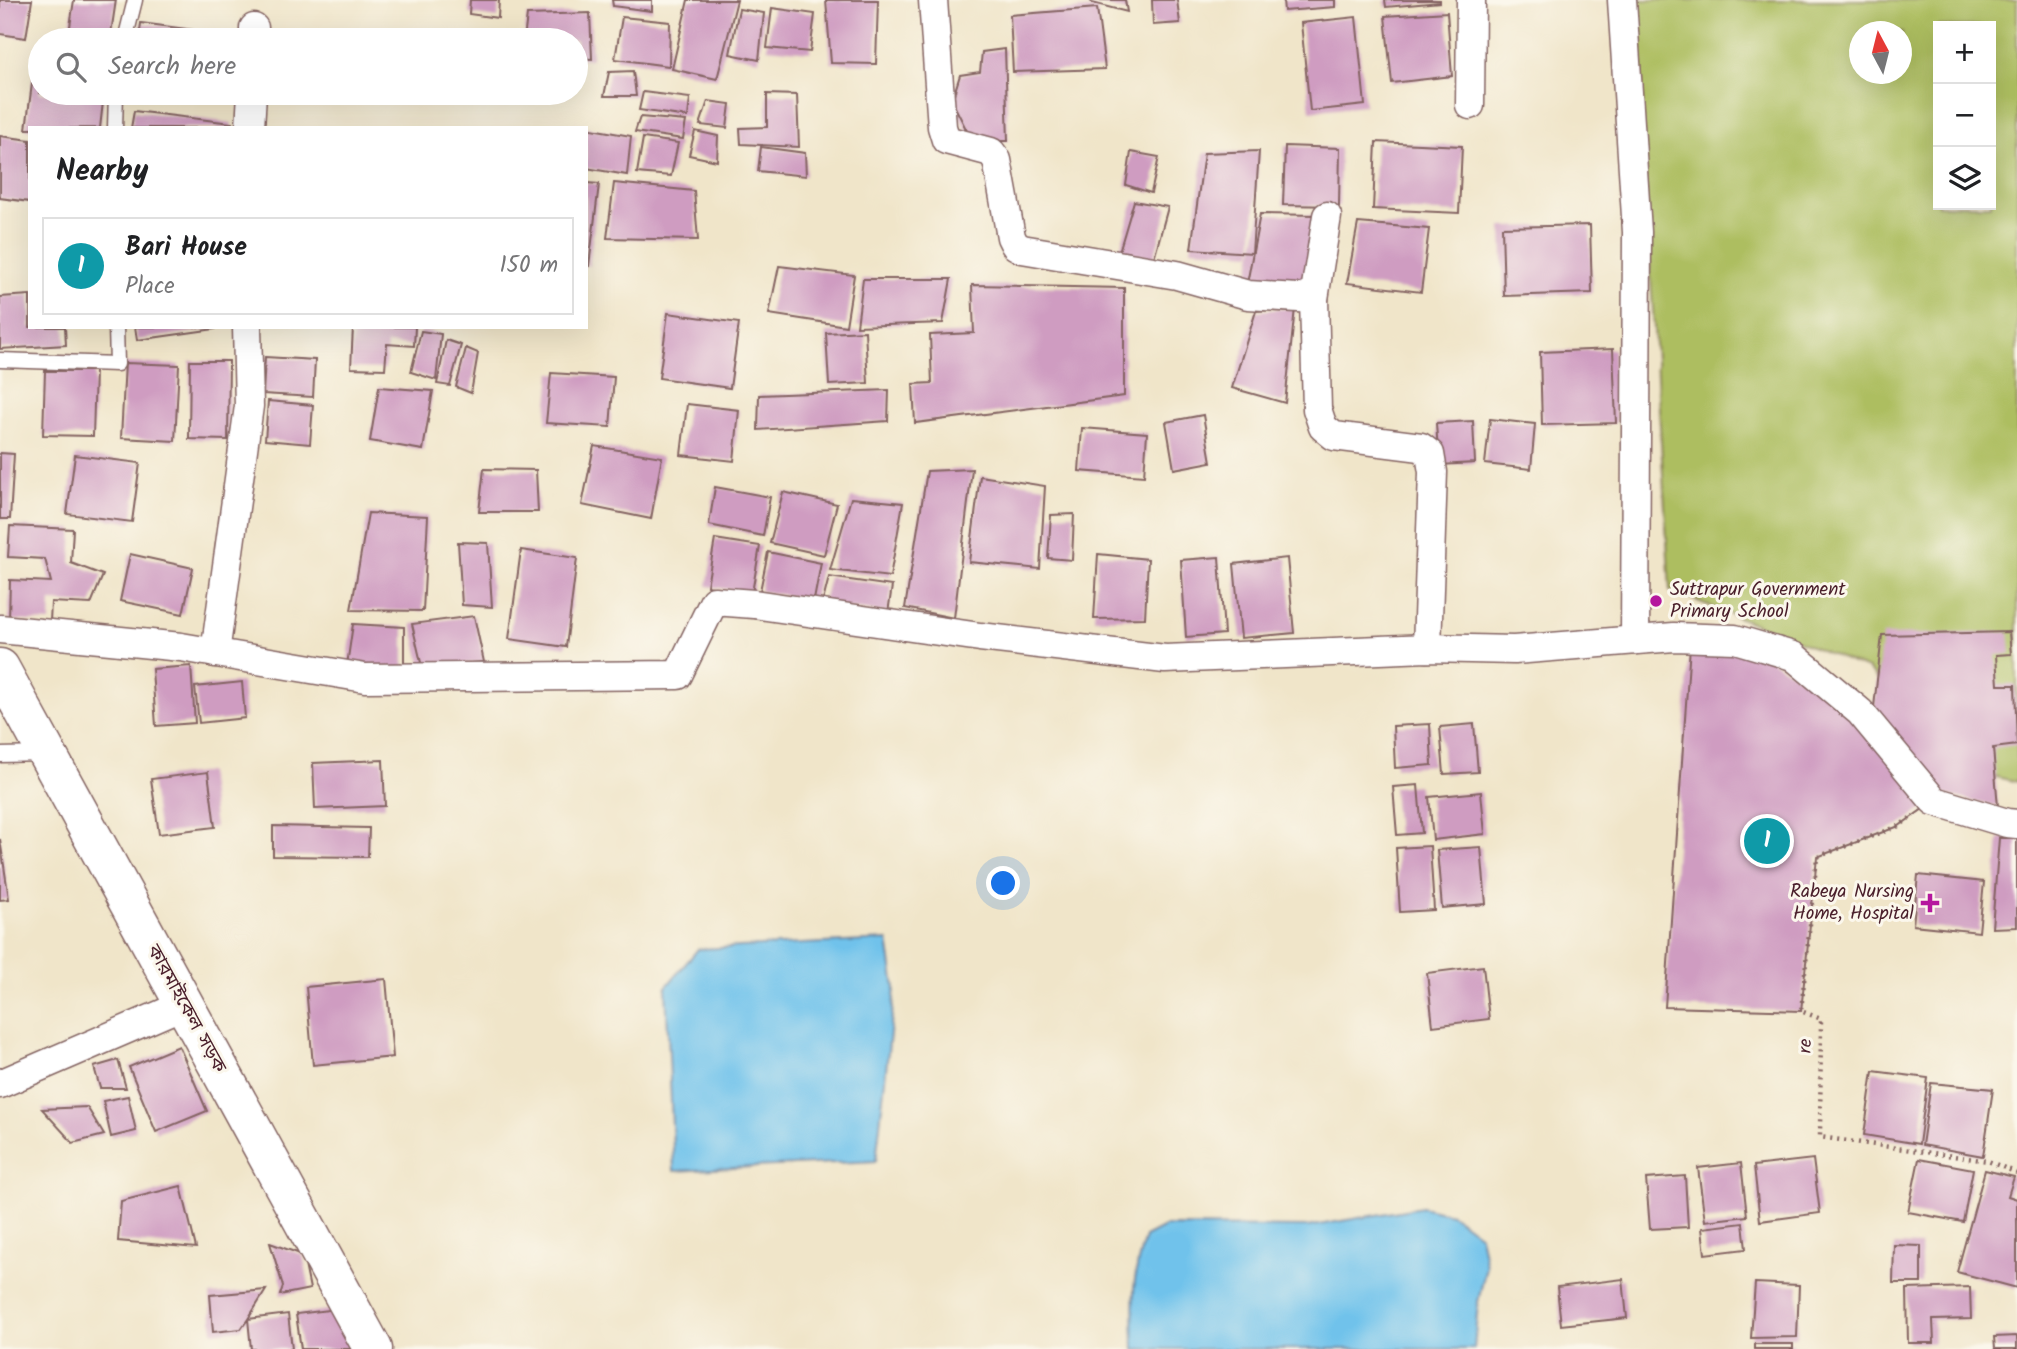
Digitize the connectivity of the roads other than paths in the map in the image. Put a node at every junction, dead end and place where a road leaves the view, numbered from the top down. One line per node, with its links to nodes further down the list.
1 (135, 0): 5 (lane)
2 (933, 0): 12 (street)
3 (1471, 0): 8 (street)
4 (1622, 0): 17 (street)
5 (128, 28)
6 (116, 105): 9 (lane)
7 (251, 105): 10 (street)
8 (1470, 105)
9 (115, 126)
10 (250, 126)
11 (1327, 216): 12 (street)
12 (1314, 299): 18 (street)
13 (116, 329): 15 (lane)
14 (247, 329): 19 (street)
15 (0, 360)
16 (0, 629): 19 (street)
17 (1635, 640): 18 (street); 23 (street)
18 (1427, 648): 19 (street)
19 (215, 653)
20 (0, 668): 21 (street, কারমাইকেল সড়ক)
21 (46, 754): 22 (lane); 24 (street, কারমাইকেল সড়ক)
22 (0, 755)
23 (2017, 824)
24 (183, 1005): 25 (street); 26 (street, কারমাইকেল সড়ক)
25 (0, 1084)
26 (373, 1349)

